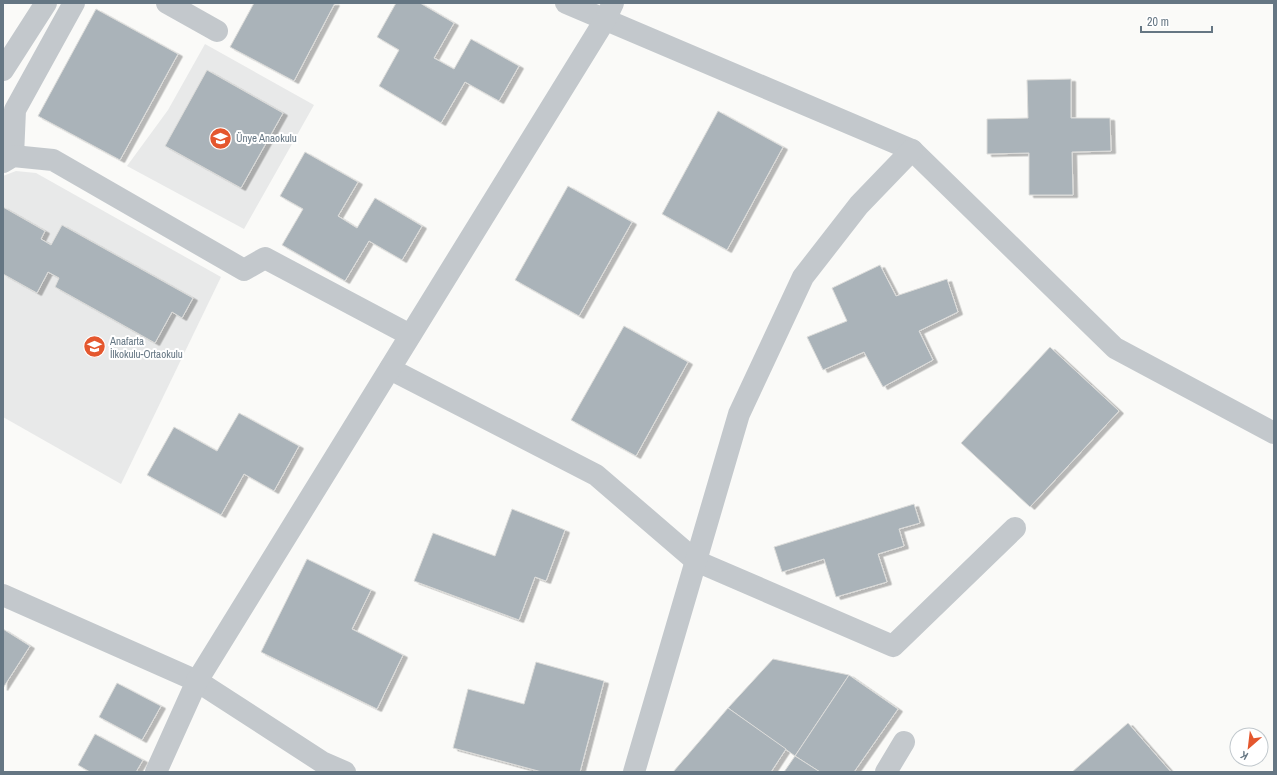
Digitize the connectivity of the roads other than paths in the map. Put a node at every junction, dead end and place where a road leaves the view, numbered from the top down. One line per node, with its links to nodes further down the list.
1 (46, 3): 7 (street)
2 (74, 3): 8 (street)
3 (167, 3): 6 (street)
4 (566, 3): 5 (street)
5 (609, 11): 9 (street); 12 (street)
6 (217, 32)
7 (3, 70)
8 (9, 129): 10 (street); 11 (street)
9 (912, 150): 14 (street); 16 (street)
10 (8, 159): 11 (street)
11 (53, 160): 12 (street)
12 (410, 335): 13 (street)
13 (390, 369): 16 (street); 18 (street)
14 (1274, 433)
15 (1015, 528): 16 (street)
16 (696, 561): 22 (street)
17 (3, 595): 18 (street)
18 (197, 681): 20 (street); 21 (street)
19 (904, 742): 23 (street)
20 (156, 772)
21 (345, 772)
22 (634, 772)
23 (886, 772)

